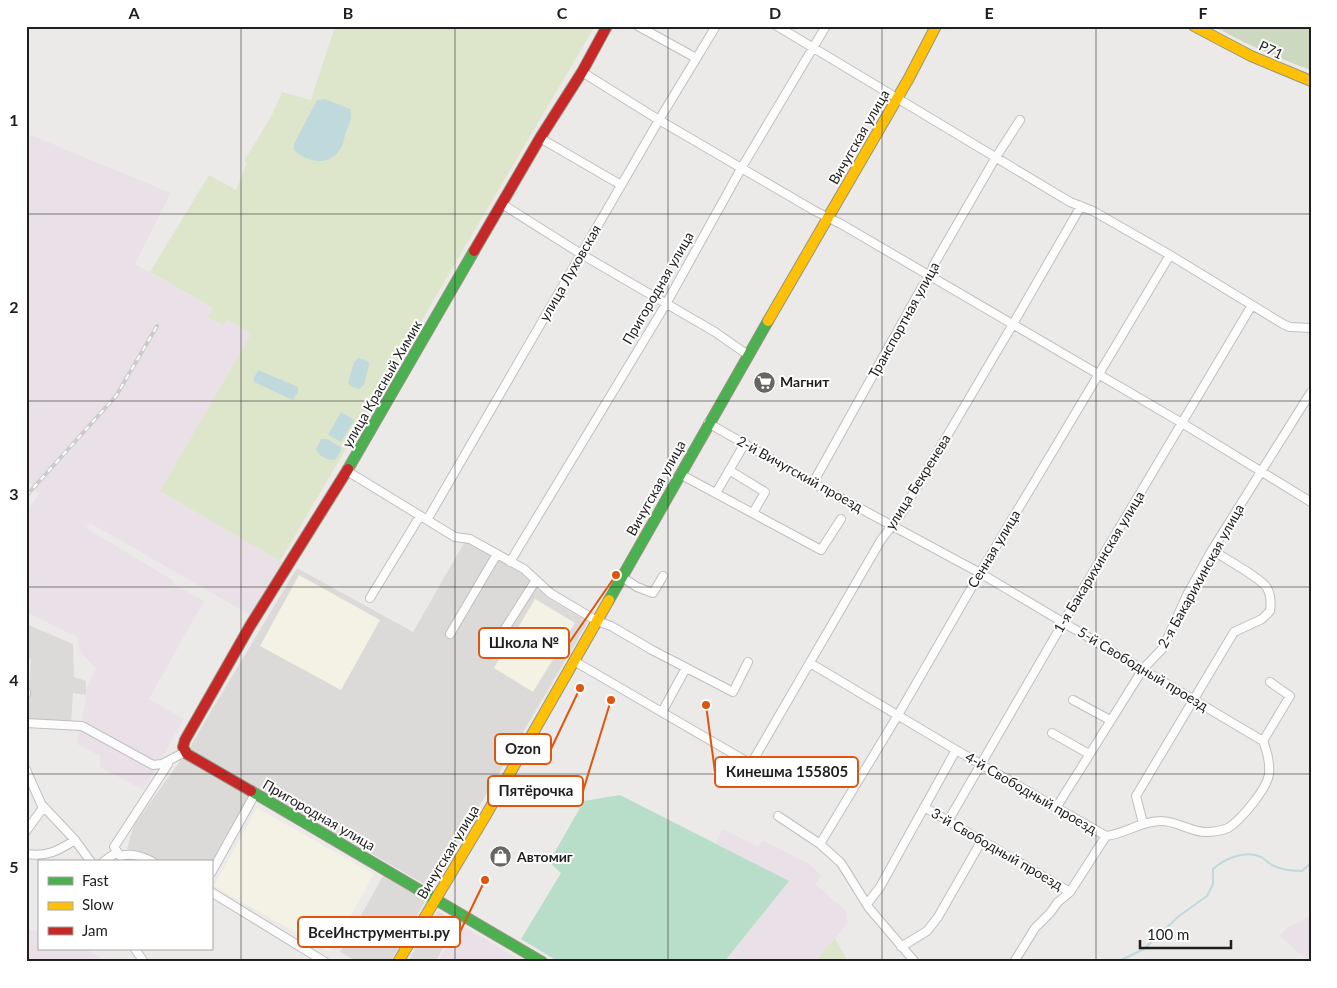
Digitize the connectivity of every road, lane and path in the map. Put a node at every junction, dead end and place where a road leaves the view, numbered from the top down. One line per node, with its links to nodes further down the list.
1 (607, 26): 10 (street, улица Красный Химик)
2 (638, 26): 9 (street)
3 (716, 26): 9 (street, улица Луховская)
4 (777, 26): 8 (street)
5 (826, 26): 8 (street, Пригородная улица)
6 (936, 26): 12 (street, Вичугская улица)
7 (1194, 26): 11 (street, Р71)
8 (812, 49): 12 (street); 17 (street, Пригородная улица)
9 (696, 58): 13 (street, улица Луховская)
10 (582, 72): 13 (street); 15 (street, улица Красный Химик)
11 (1311, 81)
12 (897, 97): 16 (street); 21 (street, Вичугская улица)
13 (659, 120): 17 (street); 18 (street, улица Луховская)
14 (1020, 120): 16 (street, Транспортная улица)
15 (540, 138): 18 (street); 19 (street, улица Красный Химик)
16 (996, 157): 20 (street); 24 (street, Транспортная улица)
17 (742, 167): 21 (street); 25 (street, Пригородная улица)
18 (622, 185): 22 (street, улица Луховская)
19 (502, 204): 22 (street); 36 (street, улица Красный Химик)
20 (1081, 206): 23 (street); 27 (street, улица Бекренева)
21 (828, 218): 24 (street); 29 (street, Вичугская улица)
22 (581, 254): 25 (street); 43 (street, улица Луховская)
23 (1170, 255): 26 (street); 30 (street, Сенная улица)
24 (931, 276): 27 (street); 39 (street, Транспортная улица)
25 (666, 304): 29 (street); 48 (street, Пригородная улица)
26 (1252, 305): 28 (street); 33 (street, 1-я Бакарихинская улица)
27 (1013, 324): 30 (street); 45 (street, улица Бекренева)
28 (1311, 328)
29 (748, 354): 32 (street, Вичугская улица)
30 (1099, 374): 33 (street); 49 (street, Сенная улица)
31 (1311, 392): 37 (street, 2-я Бакарихинская улица)
32 (708, 423): 34 (street, 2-й Вичугский проезд); 38 (street, Вичугская улица)
33 (1182, 423): 37 (street); 55 (street, 1-я Бакарихинская улица)
34 (745, 443): 35 (street); 39 (street, 2-й Вичугский проезд)
35 (729, 470): 40 (street); 42 (street)
36 (347, 471): 43 (street); 73 (street, улица Красный Химик)
37 (1261, 472): 41 (street); 46 (street, 2-я Бакарихинская улица)
38 (680, 474): 40 (street); 51 (street, Вичугская улица)
39 (813, 483): 45 (street, 2-й Вичугский проезд)
40 (716, 493): 42 (street)
41 (1311, 502)
42 (752, 513): 44 (street)
43 (423, 518): 47 (street); 53 (street, улица Луховская)
44 (841, 518)
45 (892, 525): 49 (street, 5-й Свободный проезд); 60 (street, улица Бекренева)
46 (1212, 550): 62 (street, 2-я Бакарихинская улица); 65 (street)
47 (497, 554): 48 (street); 56 (street)
48 (510, 562): 52 (street)
49 (980, 573): 55 (street, 5-й Свободный проезд); 67 (street, Сенная улица)
50 (663, 576): 51 (street)
51 (622, 577): 54 (street, Вичугская улица)
52 (536, 580): 54 (street); 57 (street)
53 (370, 598)
54 (597, 621): 58 (street, Вичугская улица); 61 (street)
55 (1064, 621): 62 (street, 5-й Свободный проезд); 76 (street, 1-я Бакарихинская улица)
56 (450, 634)
57 (489, 654)
58 (574, 661): 66 (street); 98 (street, Вичугская улица)
59 (748, 662): 61 (street)
60 (810, 663): 66 (street, улица Бекренева); 67 (street, 4-й Свободный проезд)
61 (686, 668): 66 (street)
62 (1143, 669): 65 (street, 5-й Свободный проезд); 68 (street, 2-я Бакарихинская улица)
63 (1270, 682): 71 (street)
64 (1073, 700): 68 (street)
65 (1194, 700): 71 (street, 5-й Свободный проезд); 84 (street)
66 (662, 712)
67 (898, 715): 72 (street, 4-й Свободный проезд); 89 (street, Сенная улица)
68 (1110, 720): 74 (street, 2-я Бакарихинская улица)
69 (26, 723): 73 (street)
70 (1052, 733): 74 (street)
71 (1263, 741): 84 (street, 4-й Свободный проезд)
72 (956, 750): 76 (street, 4-й Свободный проезд); 80 (street)
73 (186, 753): 78 (street, Пригородная улица)
74 (1089, 754): 81 (street, 2-я Бакарихинская улица)
75 (168, 764): 91 (street)
76 (981, 764): 81 (street, 4-й Свободный проезд); 83 (street, 1-я Бакарихинская улица)
77 (26, 770): 79 (street)
78 (255, 794): 95 (street); 98 (street, Пригородная улица)
79 (43, 806): 85 (street); 87 (street)
80 (924, 807): 83 (street, 3-й Свободный проезд); 99 (street)
81 (1056, 808): 86 (street, 4-й Свободный проезд)
82 (778, 816): 89 (street)
83 (948, 821): 88 (street, 3-й Свободный проезд)
84 (1143, 823): 86 (street, 4-й Свободный проезд)
85 (26, 831)
86 (1106, 836): 96 (street)
87 (75, 840): 90 (street); 92 (street)
88 (982, 840): 96 (street, 3-й Свободный проезд); 100 (street)
89 (820, 844): 99 (street)
90 (26, 854)
91 (118, 854): 93 (street); 94 (street)
92 (90, 860)
93 (107, 860)
94 (149, 860)
95 (212, 872)
96 (1070, 892): 107 (street)
97 (212, 893): 103 (street)
98 (436, 899): 104 (street, Вичугская улица); 105 (street, Пригородная улица)
99 (867, 904): 100 (street)
100 (901, 947): 106 (street)
101 (136, 950): 102 (street)
102 (144, 962)
103 (325, 962)
104 (398, 962)
105 (542, 962)
106 (915, 962)
107 (1014, 962)

